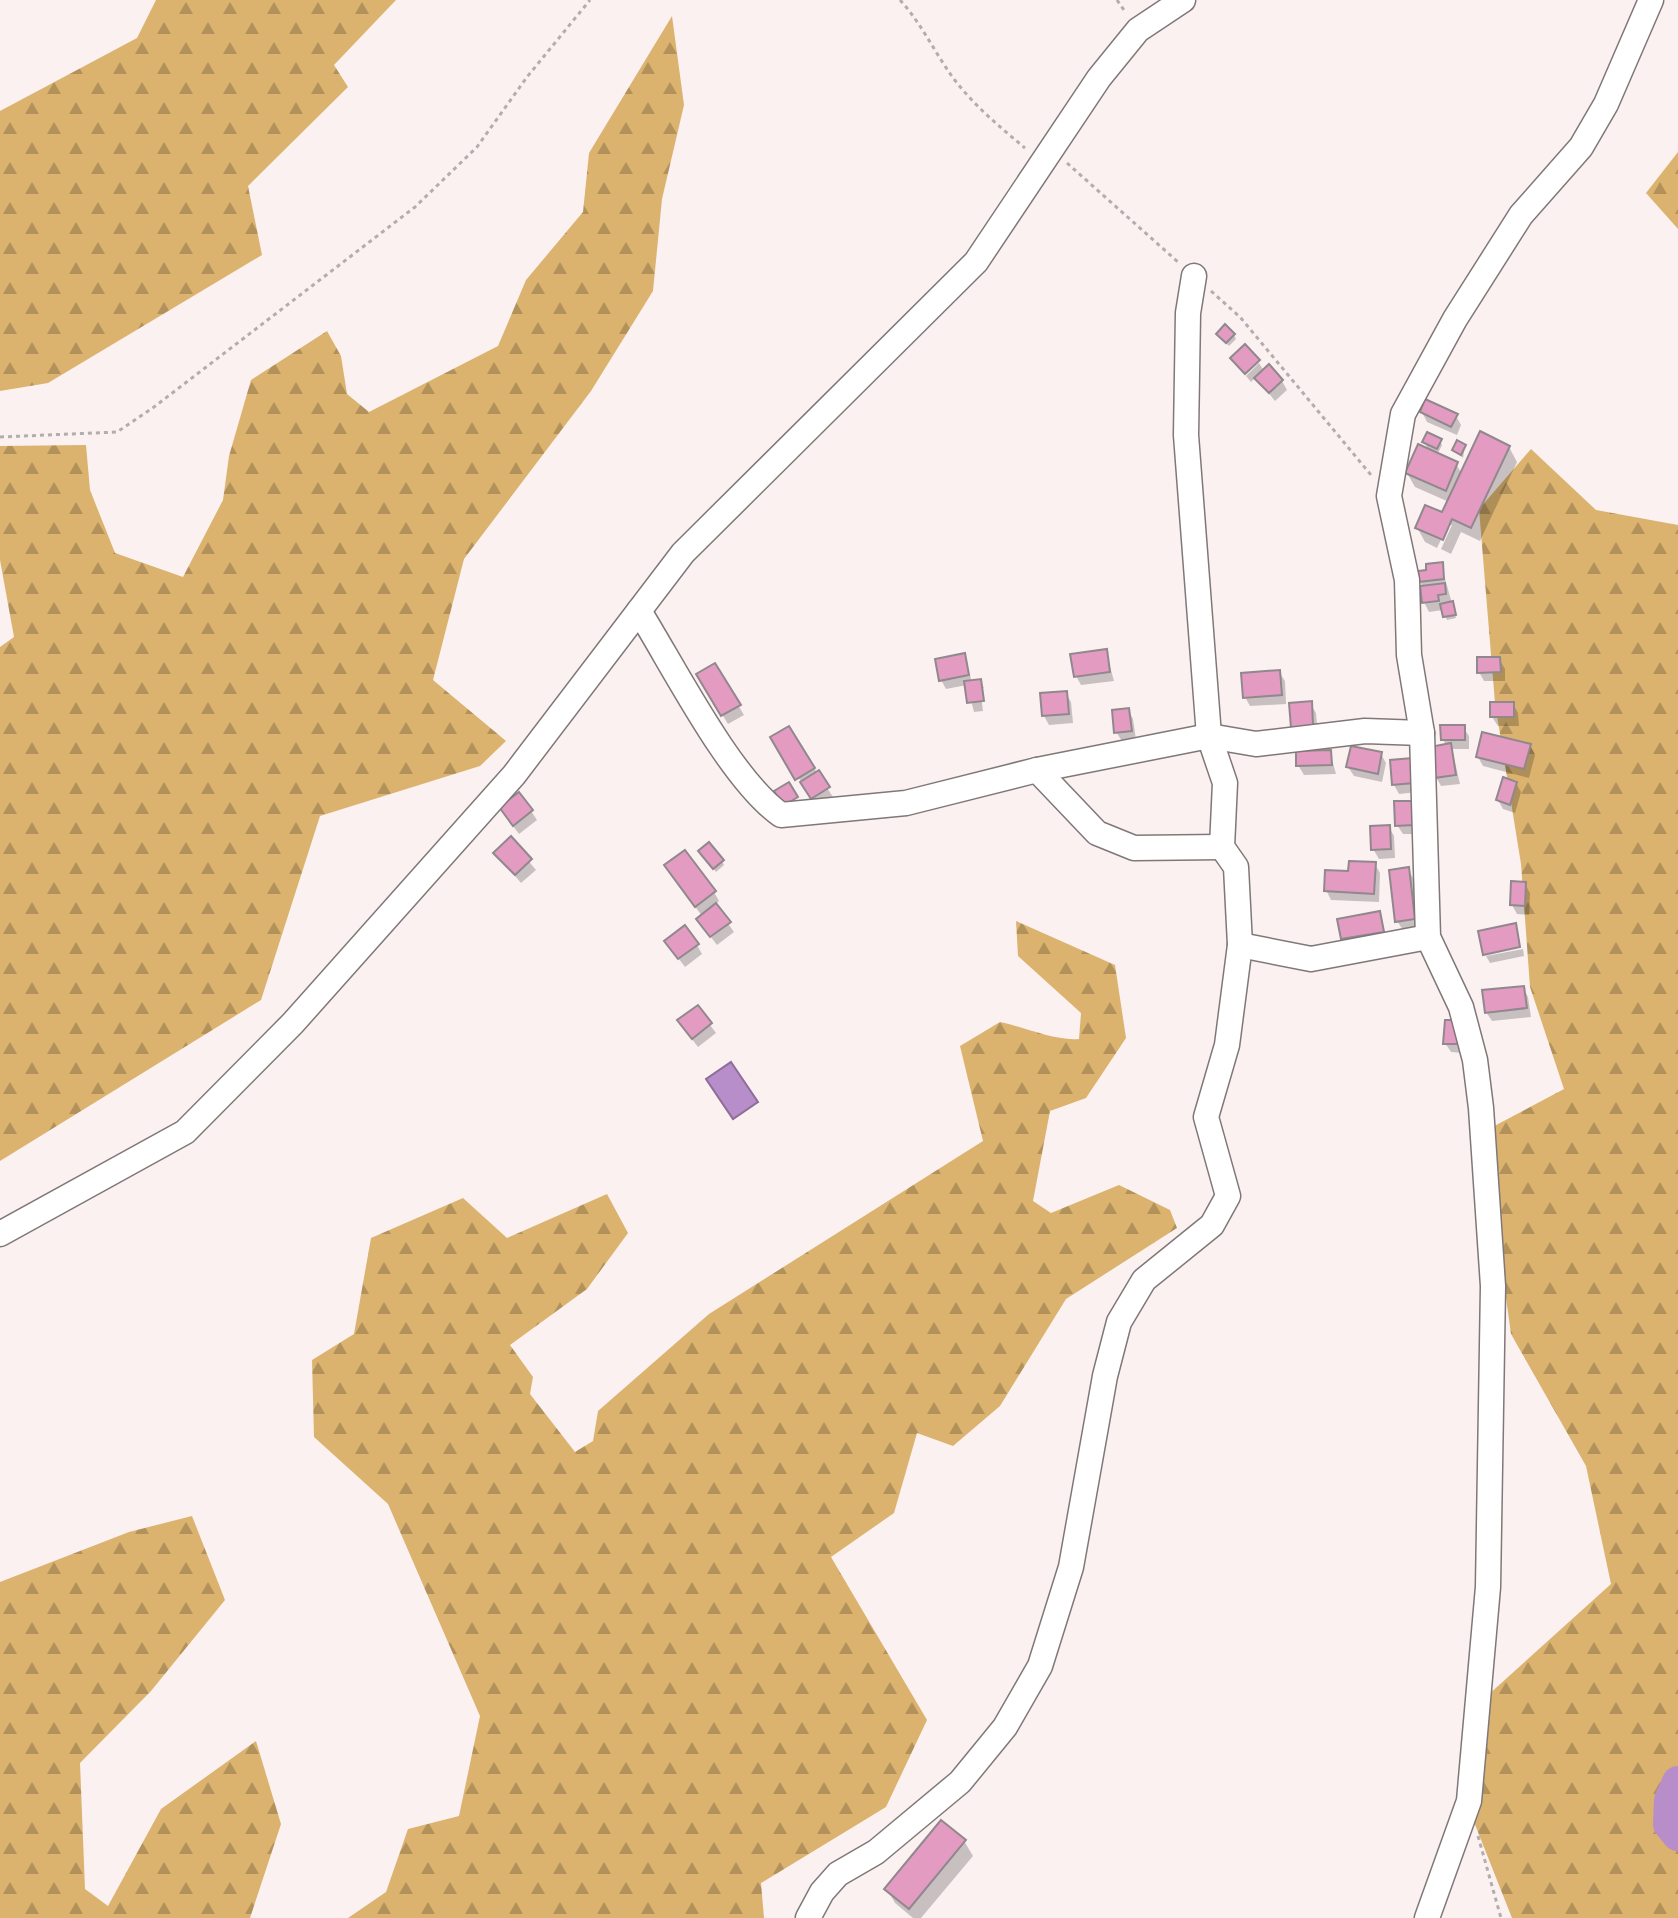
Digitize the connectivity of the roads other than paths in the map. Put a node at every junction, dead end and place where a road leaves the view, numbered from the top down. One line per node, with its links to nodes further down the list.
1 (1183, 0): 4 (street)
2 (1651, 0): 5 (street)
3 (1194, 276): 6 (street)
4 (639, 611): 7 (street); 11 (street)
5 (1422, 733): 6 (street); 9 (street)
6 (1209, 736): 7 (street); 8 (street)
7 (1037, 770): 8 (street)
8 (1222, 847): 10 (street)
9 (1428, 937): 10 (street); 13 (street)
10 (1240, 945): 12 (street)
11 (0, 1234)
12 (808, 1918)
13 (1427, 1918)

